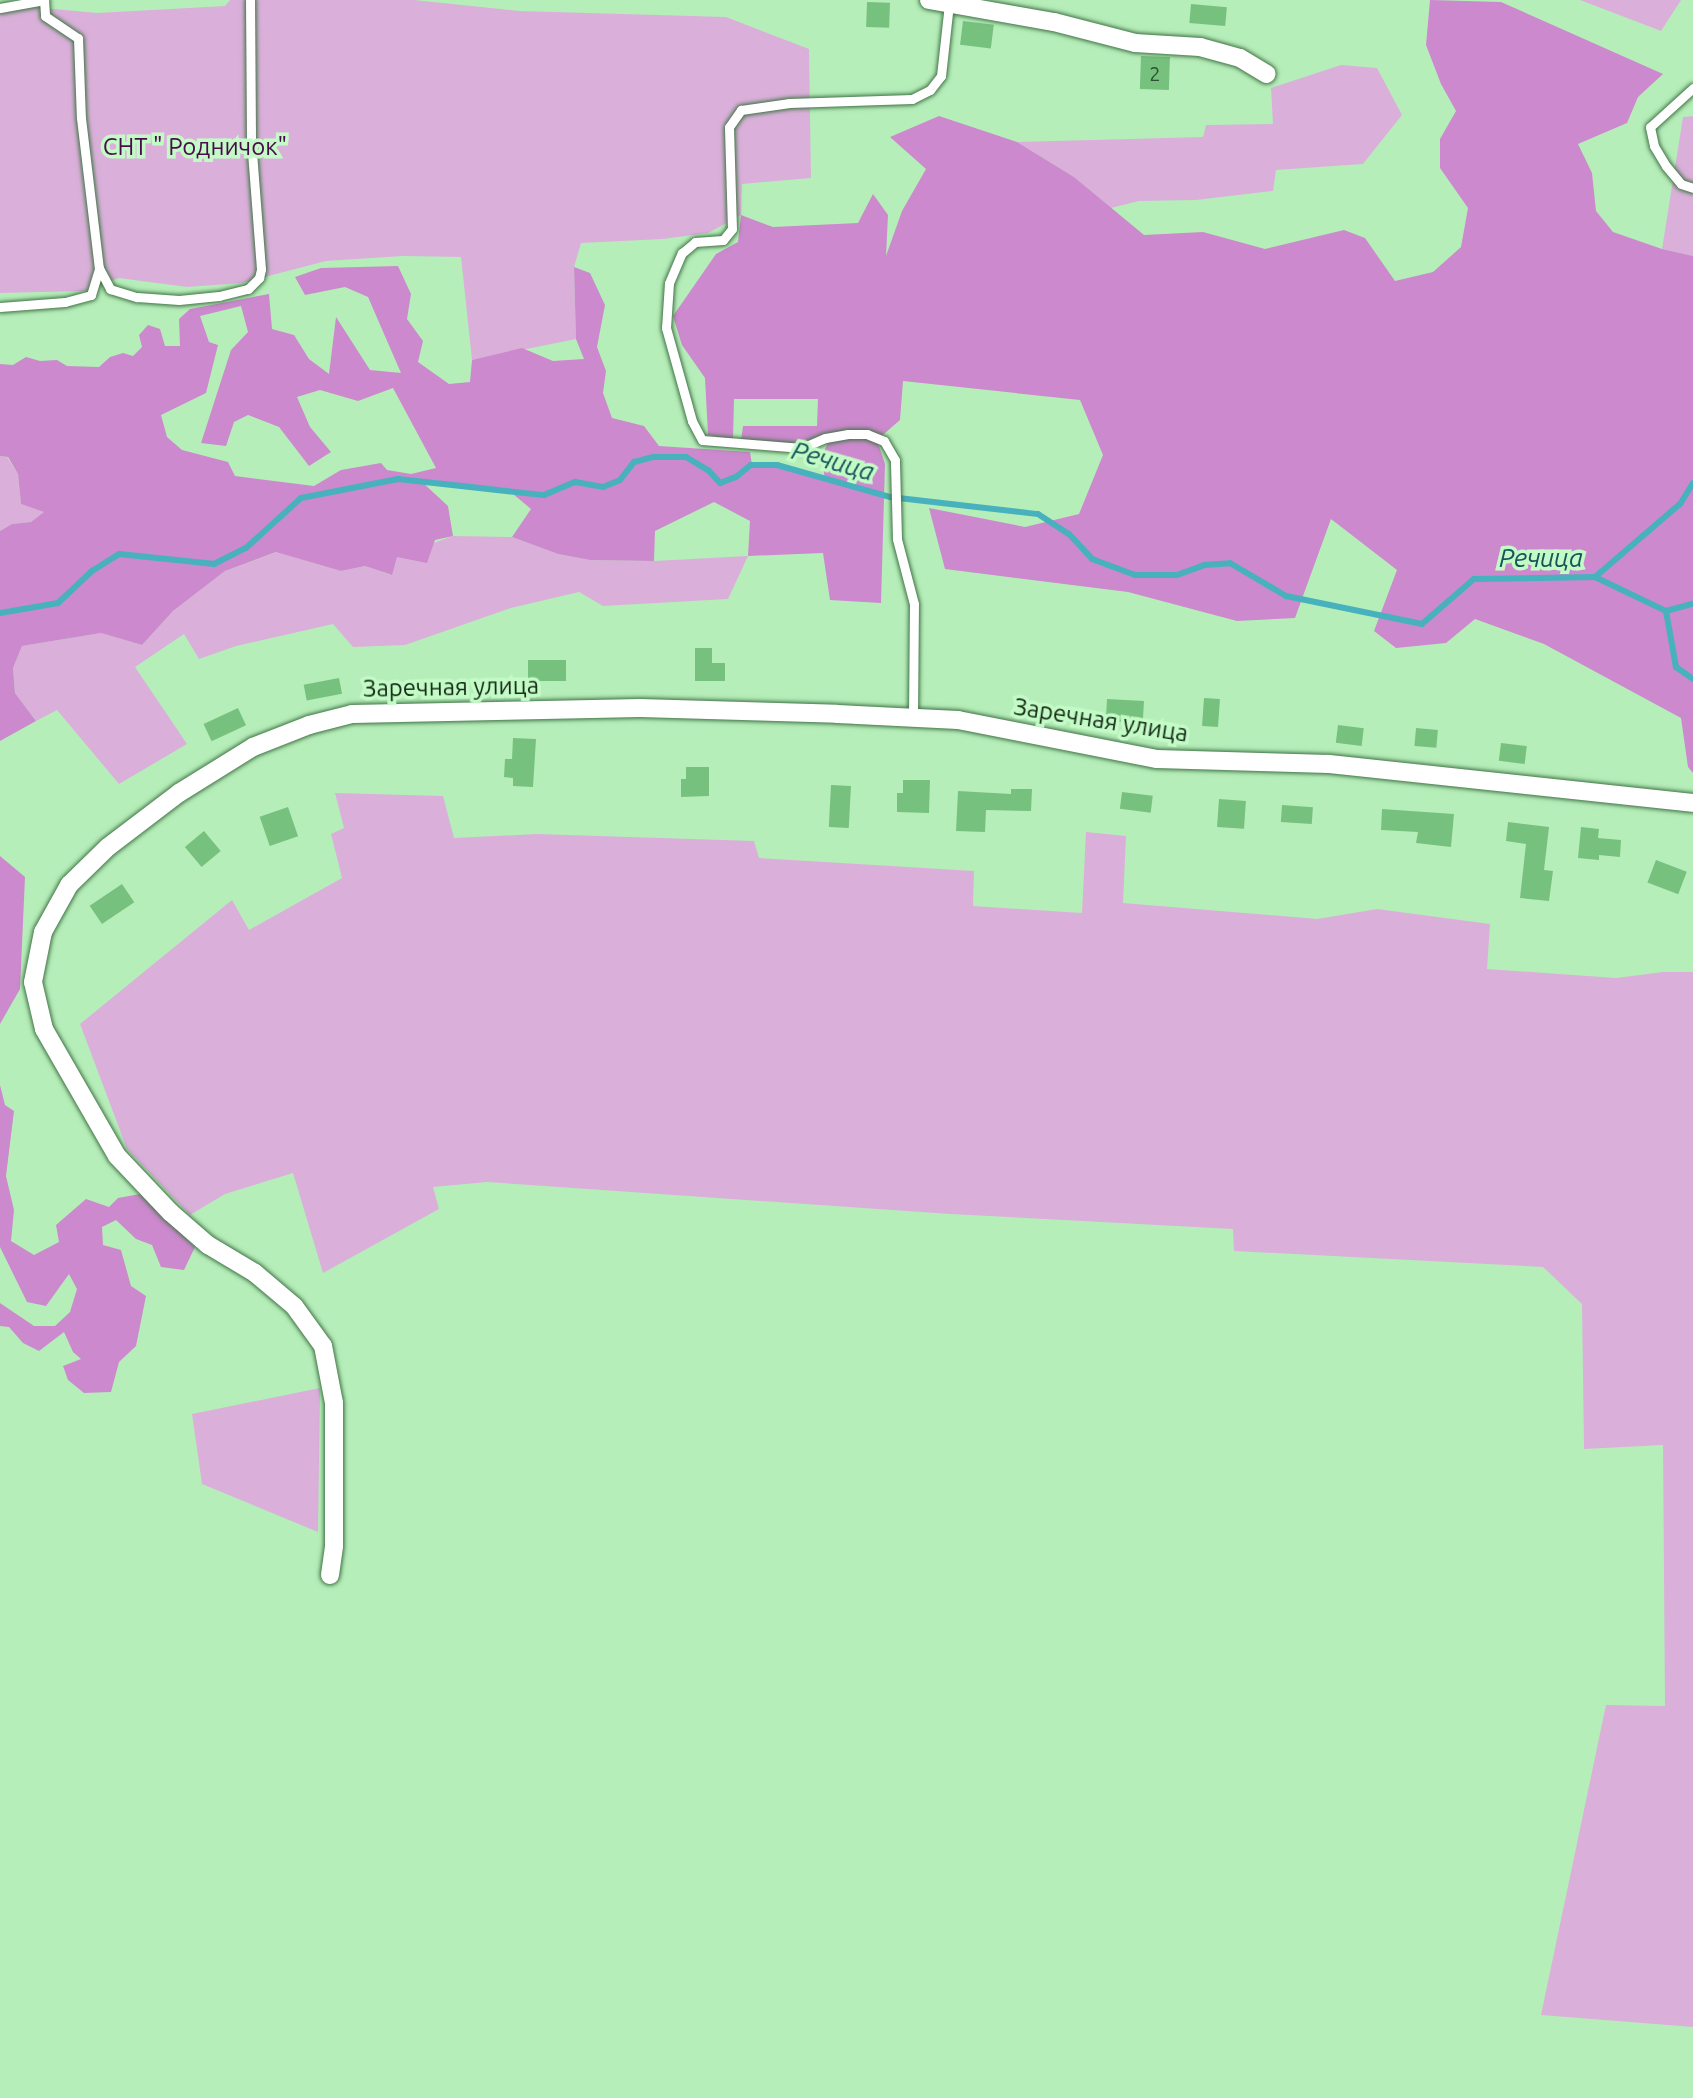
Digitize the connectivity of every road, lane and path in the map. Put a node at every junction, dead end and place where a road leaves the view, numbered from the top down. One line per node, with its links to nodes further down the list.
1 (250, 0): 8 (lane)
2 (929, 0): 3 (street)
3 (949, 4): 5 (street); 10 (lane)
4 (0, 8): 8 (lane)
5 (1267, 74)
6 (1693, 88): 7 (lane)
7 (1693, 188)
8 (99, 268): 9 (lane)
9 (0, 307)
10 (913, 718): 11 (street, Заречная улица); 12 (street, Заречная улица)
11 (1693, 803)
12 (330, 1575)

